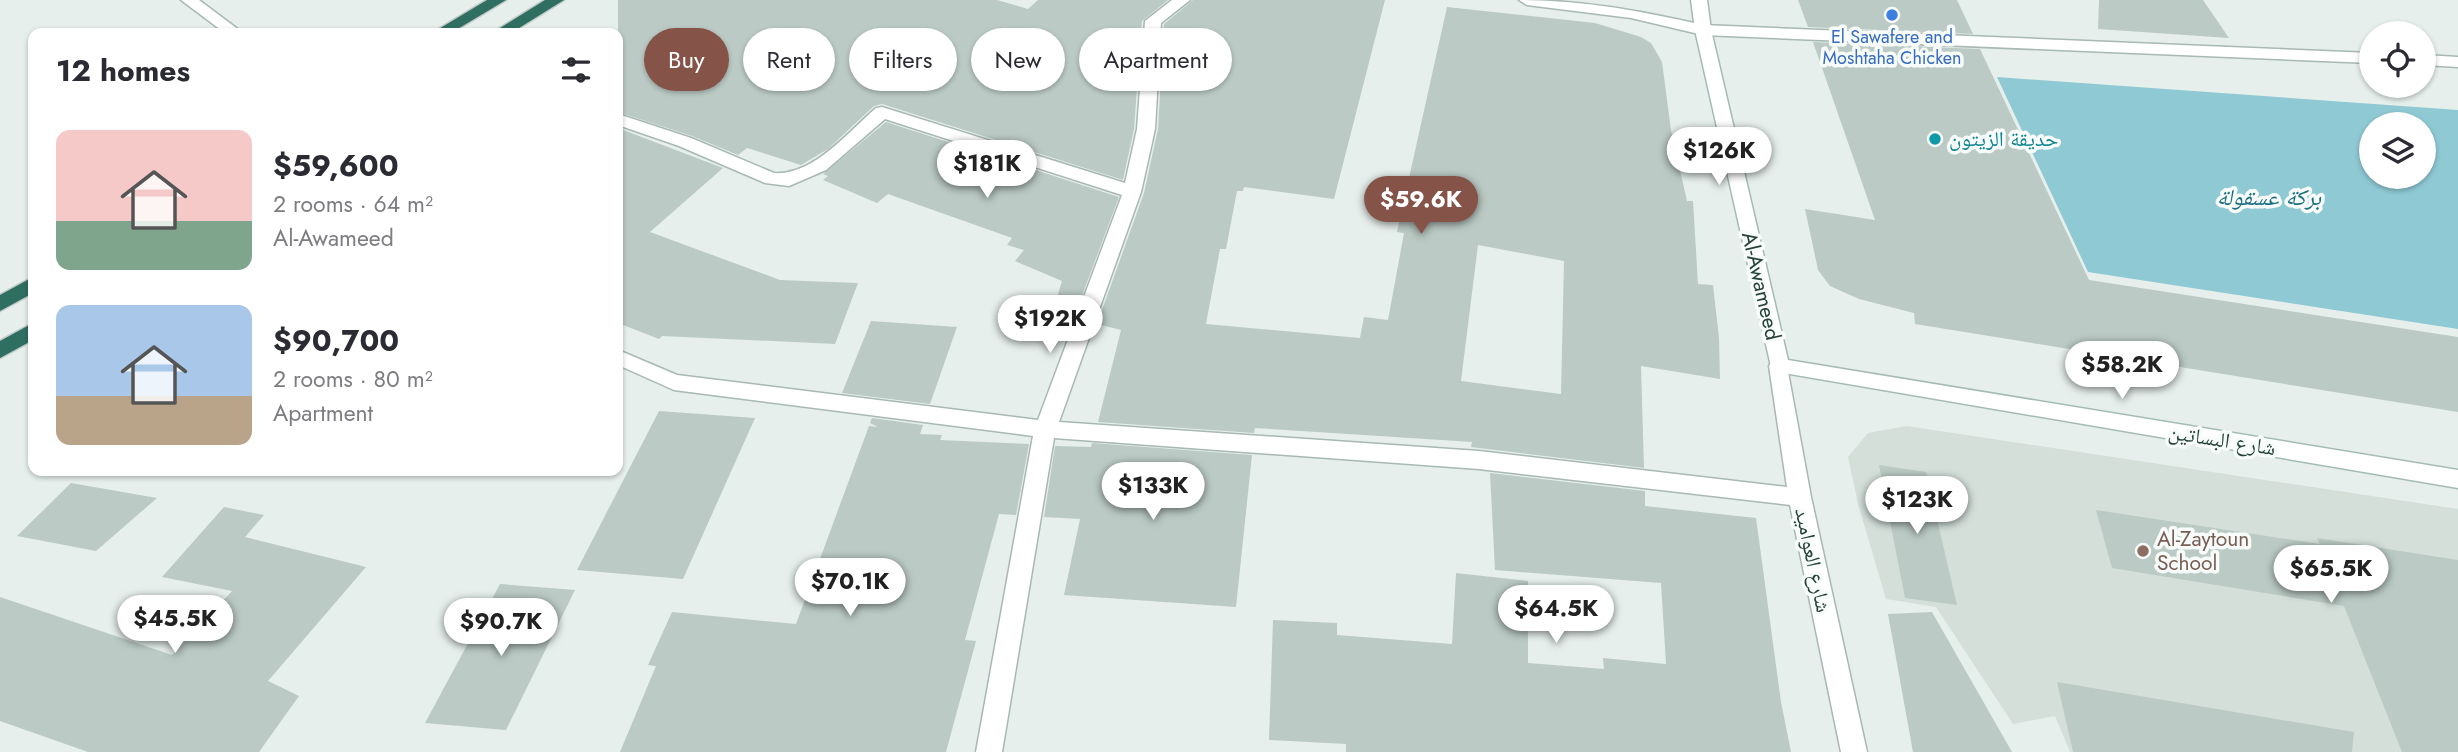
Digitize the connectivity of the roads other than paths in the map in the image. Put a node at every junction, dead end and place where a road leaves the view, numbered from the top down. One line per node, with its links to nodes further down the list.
1 (189, 0): 7 (street)
2 (498, 0): 8 (highway)
3 (556, 0): 9 (highway)
4 (1182, 0): 15 (street)
5 (1527, 0): 10 (street)
6 (1699, 0): 10 (street, Al-Awameed)
7 (227, 28)
8 (449, 28)
9 (508, 28)
10 (1703, 30): 11 (street); 21 (street, Al-Awameed)
11 (2359, 57)
12 (2436, 61): 13 (street)
13 (2458, 62)
14 (623, 121): 15 (street)
15 (1132, 192): 22 (street)
16 (28, 287): 17 (highway)
17 (0, 304)
18 (28, 333): 19 (highway)
19 (0, 351)
20 (623, 359): 22 (street)
21 (1779, 366): 23 (street, شارع البساتين); 24 (street, شارع العواميد)
22 (1045, 429): 24 (street); 25 (street)
23 (2458, 479)
24 (1800, 497): 26 (street, شارع العواميد)
25 (989, 752)
26 (1854, 752)

